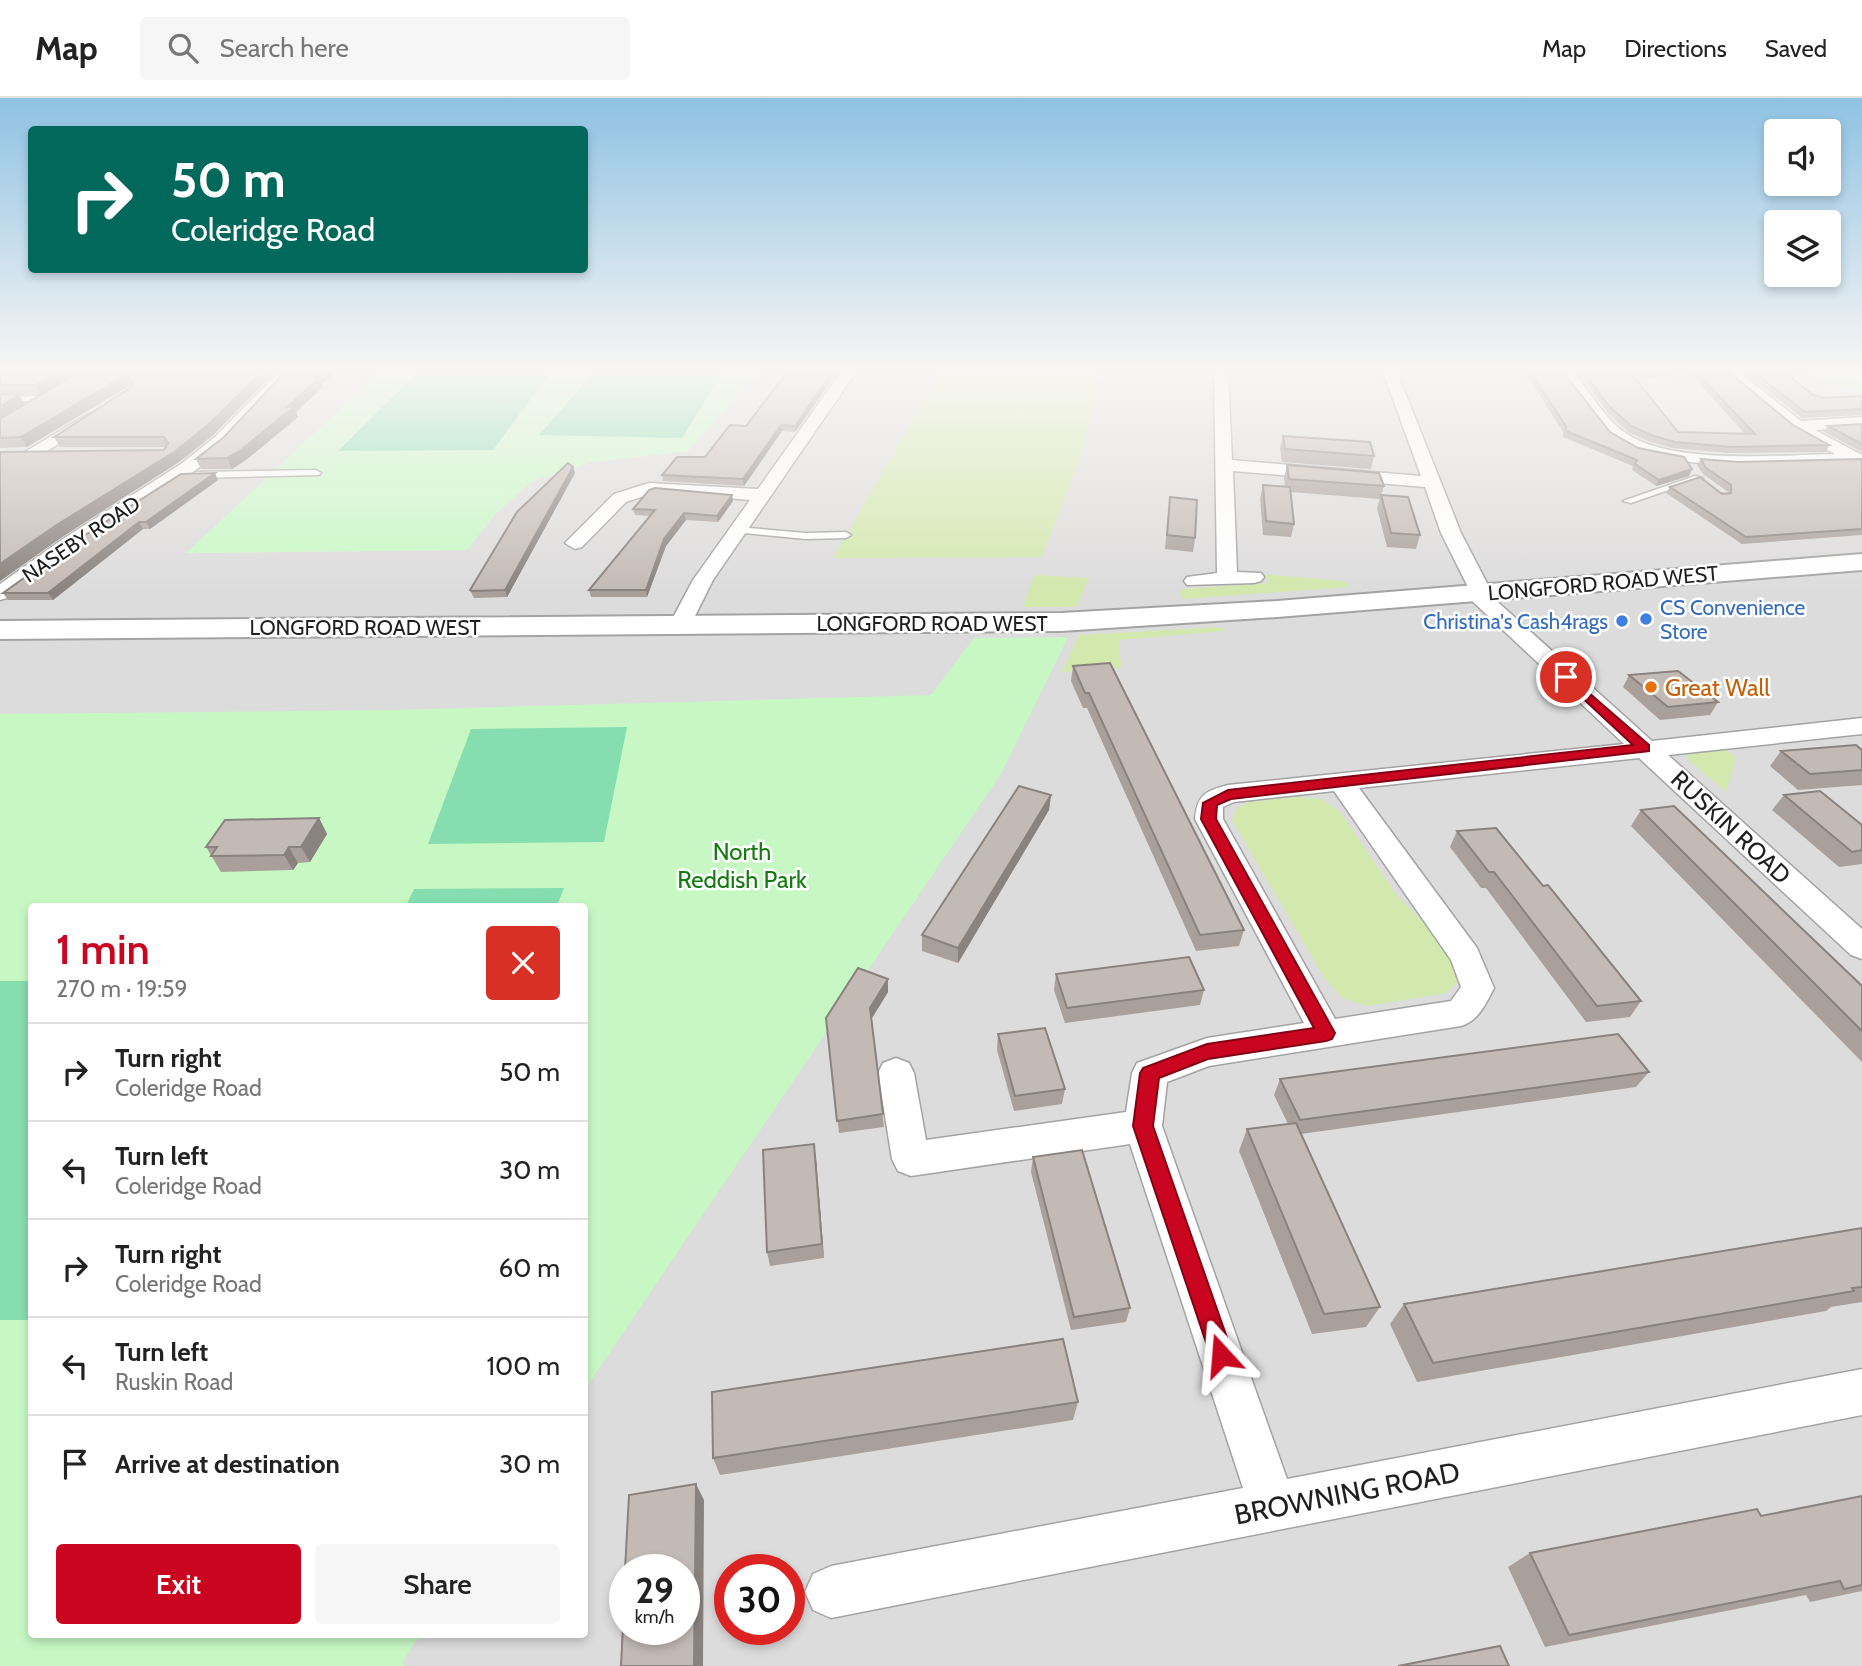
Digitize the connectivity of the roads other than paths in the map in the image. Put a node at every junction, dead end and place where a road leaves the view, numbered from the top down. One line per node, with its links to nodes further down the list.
1 (47, 445): 9 (street)
2 (215, 445): 16 (street, NASEBY ROAD)
3 (797, 445): 18 (street)
4 (1223, 445): 13 (street)
5 (1418, 445): 17 (street)
6 (1636, 445): 11 (street)
7 (1833, 445): 12 (street)
8 (0, 455): 9 (street)
9 (32, 455): 10 (street); 15 (street)
10 (58, 455)
11 (1686, 459): 12 (street); 19 (lane)
12 (1860, 460)
13 (1224, 465): 17 (street); 25 (street)
14 (316, 473): 16 (lane)
15 (0, 475)
16 (176, 475): 28 (street, NASEBY ROAD)
17 (1432, 482): 27 (street)
18 (761, 495): 20 (street); 22 (street)
19 (1628, 501)
20 (737, 530): 21 (lane); 29 (street)
21 (846, 535)
22 (575, 543)
23 (1862, 562): 27 (street, LONGFORD ROAD WEST)
24 (1254, 577): 25 (street)
25 (1227, 579): 26 (street)
26 (1194, 581)
27 (1478, 593): 29 (street, LONGFORD ROAD WEST); 32 (street, RUSKIN ROAD)
28 (0, 594)
29 (680, 625): 30 (street, LONGFORD ROAD WEST)
30 (0, 630)
31 (1862, 726): 32 (street)
32 (1644, 748): 33 (street); 34 (street, RUSKIN ROAD)
33 (1341, 782): 35 (street); 35 (street)
34 (1862, 947)
35 (1326, 1033): 37 (street)
36 (896, 1073): 37 (street)
37 (1143, 1126): 39 (street)
38 (1862, 1392): 39 (street, BROWNING ROAD)
39 (1273, 1507): 40 (street, BROWNING ROAD)
40 (831, 1592)

